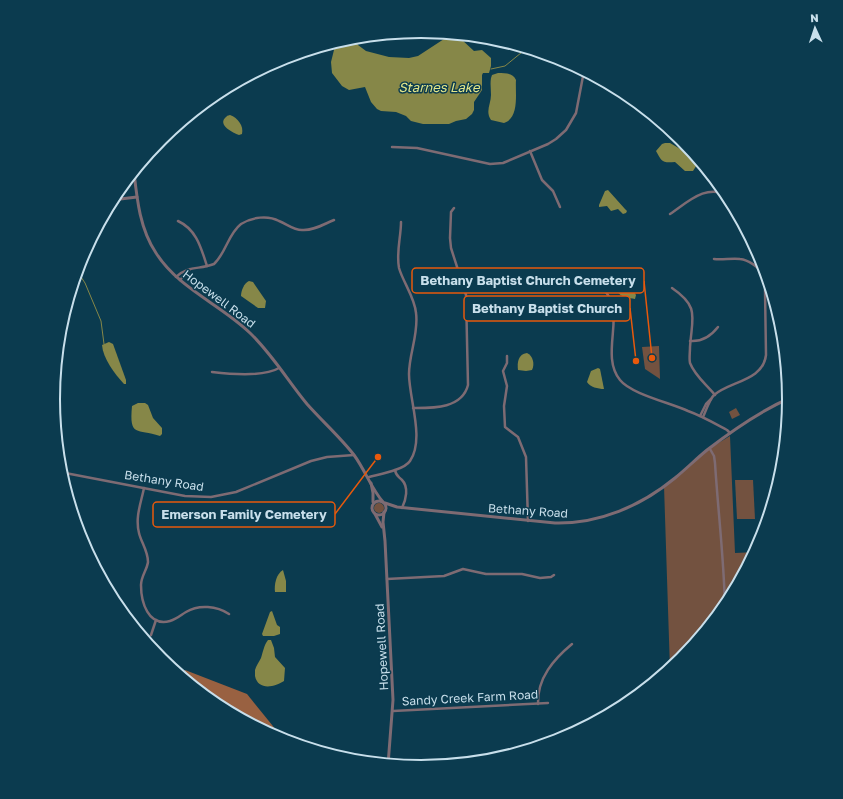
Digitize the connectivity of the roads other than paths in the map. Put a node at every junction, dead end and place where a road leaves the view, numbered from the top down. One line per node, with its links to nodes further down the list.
1 (583, 76): 3 (street)
2 (392, 147): 3 (street)
3 (530, 151): 8 (street)
4 (135, 179): 6 (street, Hopewell Road)
5 (717, 192): 10 (street)
6 (137, 197): 7 (street); 18 (street, Hopewell Road)
7 (121, 199)
8 (560, 207)
9 (454, 208): 30 (street)
10 (670, 214)
11 (334, 220): 15 (street)
12 (178, 221): 15 (street)
13 (401, 222): 30 (street)
14 (714, 259): 17 (street)
15 (207, 266): 16 (street)
16 (190, 268): 18 (street); 20 (street)
17 (758, 269)
18 (175, 277): 20 (street, Hopewell Road)
19 (542, 278): 31 (street)
20 (179, 280): 26 (street, Hopewell Road)
21 (672, 288): 24 (street)
22 (766, 288): 28 (street)
23 (718, 327): 24 (street)
24 (690, 341): 28 (street)
25 (508, 356): 45 (street)
26 (279, 368): 27 (street); 34 (street, Hopewell Road)
27 (212, 372)
28 (713, 396): 31 (street)
29 (783, 402): 32 (street, Bethany Road)
30 (413, 408): 35 (street)
31 (701, 417): 32 (street)
32 (730, 433): 33 (street, Bethany Road)
33 (710, 448): 45 (street, Bethany Road); 49 (street)
34 (354, 455): 37 (street, Hopewell Road); 38 (street, Bethany Road)
35 (394, 470): 37 (street); 42 (street)
36 (68, 473): 38 (street, Bethany Road)
37 (369, 479): 39 (street, Hopewell Road); 40 (street, Hopewell Road)
38 (144, 488): 51 (street)
39 (384, 502): 40 (street); 41 (street, Bethany Road); 43 (street)
40 (372, 504): 44 (street)
41 (397, 507): 42 (street, Bethany Road); 43 (street)
42 (402, 508): 45 (street, Bethany Road)
43 (385, 512): 44 (street); 46 (street, Hopewell Road)
44 (374, 513): 46 (street, Hopewell Road)
45 (528, 521)
46 (383, 528): 48 (street, Hopewell Road)
47 (554, 575): 48 (street)
48 (387, 580): 56 (street, Hopewell Road)
49 (725, 596)
50 (229, 614): 51 (street)
51 (156, 620): 52 (street)
52 (151, 635)
53 (572, 644): 55 (street)
54 (548, 703): 55 (street, Sandy Creek Farm Road)
55 (538, 704): 56 (street, Sandy Creek Farm Road)
56 (393, 711): 57 (street, Hopewell Road)
57 (389, 759)

